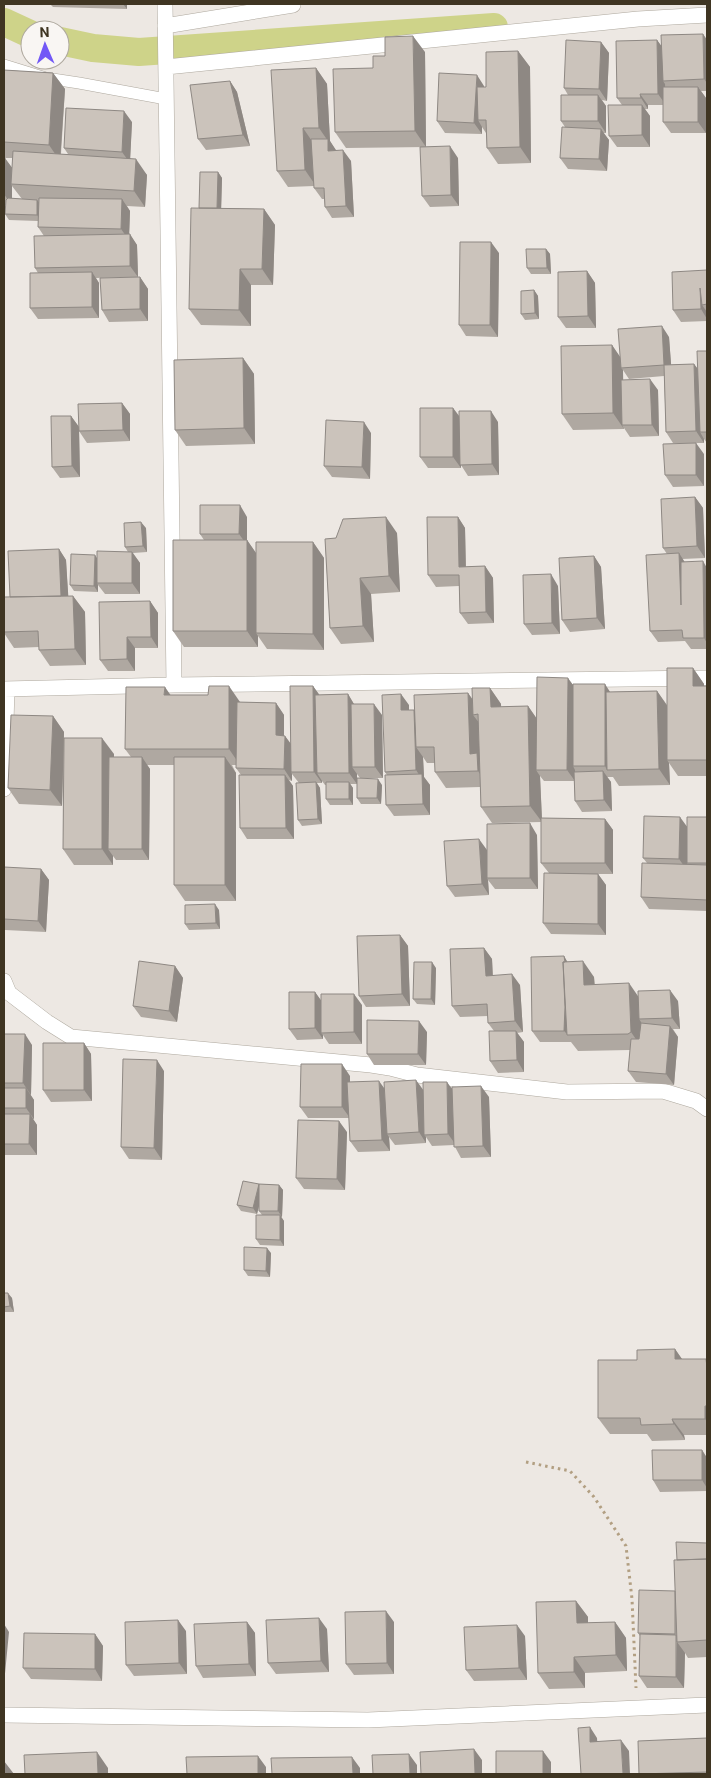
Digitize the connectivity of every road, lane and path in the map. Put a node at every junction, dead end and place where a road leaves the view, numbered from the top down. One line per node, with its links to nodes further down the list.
1 (165, 4): 4 (street)
2 (293, 5): 4 (street)
3 (707, 15): 5 (street)
4 (165, 29): 5 (street)
5 (166, 64): 7 (street)
6 (4, 65): 7 (lane)
7 (166, 99): 9 (street)
8 (707, 678): 9 (street)
9 (174, 685): 10 (street)
10 (5, 689): 11 (street)
11 (4, 789)
12 (4, 981): 13 (street)
13 (707, 1109)
14 (526, 1462): 16 (path)
15 (707, 1705): 16 (street)
16 (637, 1708): 17 (street)
17 (4, 1715)

